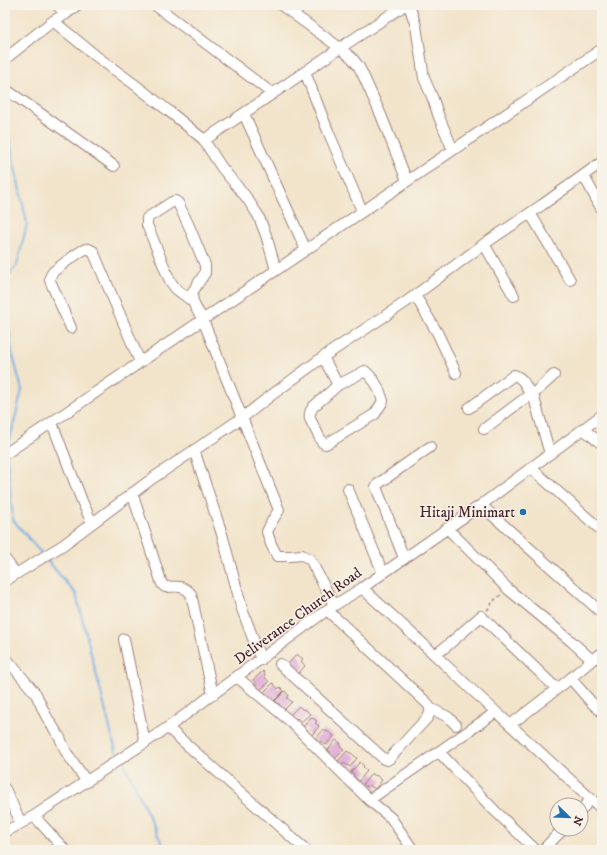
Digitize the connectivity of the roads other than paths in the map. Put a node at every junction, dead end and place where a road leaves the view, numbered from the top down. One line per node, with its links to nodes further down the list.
1 (57, 5): 6 (street)
2 (77, 5): 6 (street)
3 (155, 5): 13 (street)
4 (281, 5): 8 (street)
5 (403, 6): 8 (street); 16 (street)
6 (66, 14): 7 (street)
7 (53, 21): 10 (street); 15 (street)
8 (340, 48): 11 (street); 20 (street)
9 (602, 49): 16 (street)
10 (5, 59)
11 (305, 72): 13 (street); 22 (street)
12 (5, 88): 18 (street)
13 (273, 94): 14 (street)
14 (244, 114): 15 (street); 25 (street)
15 (203, 139): 26 (street)
16 (454, 150): 20 (street)
17 (602, 162): 19 (street)
18 (114, 166)
19 (584, 176): 21 (street); 23 (street)
20 (408, 181): 22 (street)
21 (602, 210)
22 (362, 211): 25 (street)
23 (530, 213): 24 (street); 27 (street)
24 (484, 244): 28 (street); 29 (street)
25 (306, 250): 26 (street)
26 (276, 270): 31 (street)
27 (570, 280)
28 (415, 295): 33 (street); 35 (street)
29 (514, 296)
30 (192, 301): 30 (street); 31 (street)
31 (203, 320): 34 (street); 41 (street)
32 (71, 328): 34 (street)
33 (323, 357): 37 (street); 41 (street)
34 (140, 362): 42 (street)
35 (456, 373)
36 (554, 375): 38 (street)
37 (338, 385): 37 (street)
38 (531, 396): 39 (street); 43 (street); 49 (street)
39 (469, 408)
40 (602, 415): 44 (street, Deliverance Church Road)
41 (242, 418): 47 (street); 63 (street)
42 (52, 422): 48 (street); 54 (street)
43 (484, 429)
44 (583, 429): 45 (street); 49 (street, Deliverance Church Road)
45 (602, 444)
46 (430, 447): 57 (street)
47 (194, 450): 52 (street); 69 (street)
48 (5, 454)
49 (550, 454): 50 (street, Deliverance Church Road)
50 (531, 468): 53 (street, Deliverance Church Road); 56 (street)
51 (348, 489): 59 (street)
52 (132, 493): 54 (street); 75 (street)
53 (481, 505): 55 (street, Deliverance Church Road); 64 (street)
54 (92, 523): 60 (street)
55 (447, 528): 57 (street, Deliverance Church Road); 70 (street)
56 (602, 531)
57 (404, 558): 59 (street, Deliverance Church Road)
58 (5, 559): 60 (street)
59 (383, 573): 62 (street, Deliverance Church Road)
60 (16, 574): 61 (street)
61 (5, 582)
62 (362, 588): 63 (street, Deliverance Church Road); 67 (street)
63 (331, 608): 69 (street, Deliverance Church Road); 76 (street)
64 (602, 613)
65 (124, 639): 82 (street)
66 (602, 653): 70 (street)
67 (435, 655): 74 (street); 77 (street)
68 (5, 657): 84 (street)
69 (261, 660): 72 (street, Deliverance Church Road)
70 (592, 660): 73 (street)
71 (280, 664): 76 (street)
72 (238, 677): 75 (street, Deliverance Church Road); 87 (street)
73 (571, 679): 74 (street); 78 (street)
74 (557, 689): 80 (street)
75 (213, 695): 81 (street, Deliverance Church Road)
76 (430, 708): 79 (street)
77 (496, 712): 80 (street); 83 (street)
78 (602, 712)
79 (456, 725)
80 (510, 725): 86 (street)
81 (168, 728): 82 (street, Deliverance Church Road); 94 (street)
82 (145, 743): 84 (street, Deliverance Church Road)
83 (439, 752): 87 (street); 96 (street)
84 (87, 782): 89 (street, Deliverance Church Road)
85 (5, 790): 90 (street)
86 (591, 799): 88 (street)
87 (369, 800): 95 (street)
88 (602, 809)
89 (34, 816): 90 (street, Deliverance Church Road); 93 (street)
90 (21, 823): 91 (street, Deliverance Church Road)
91 (5, 832)
92 (556, 837): 97 (street)
93 (64, 850)
94 (306, 850)
95 (413, 850)
96 (536, 850)
97 (544, 850)

